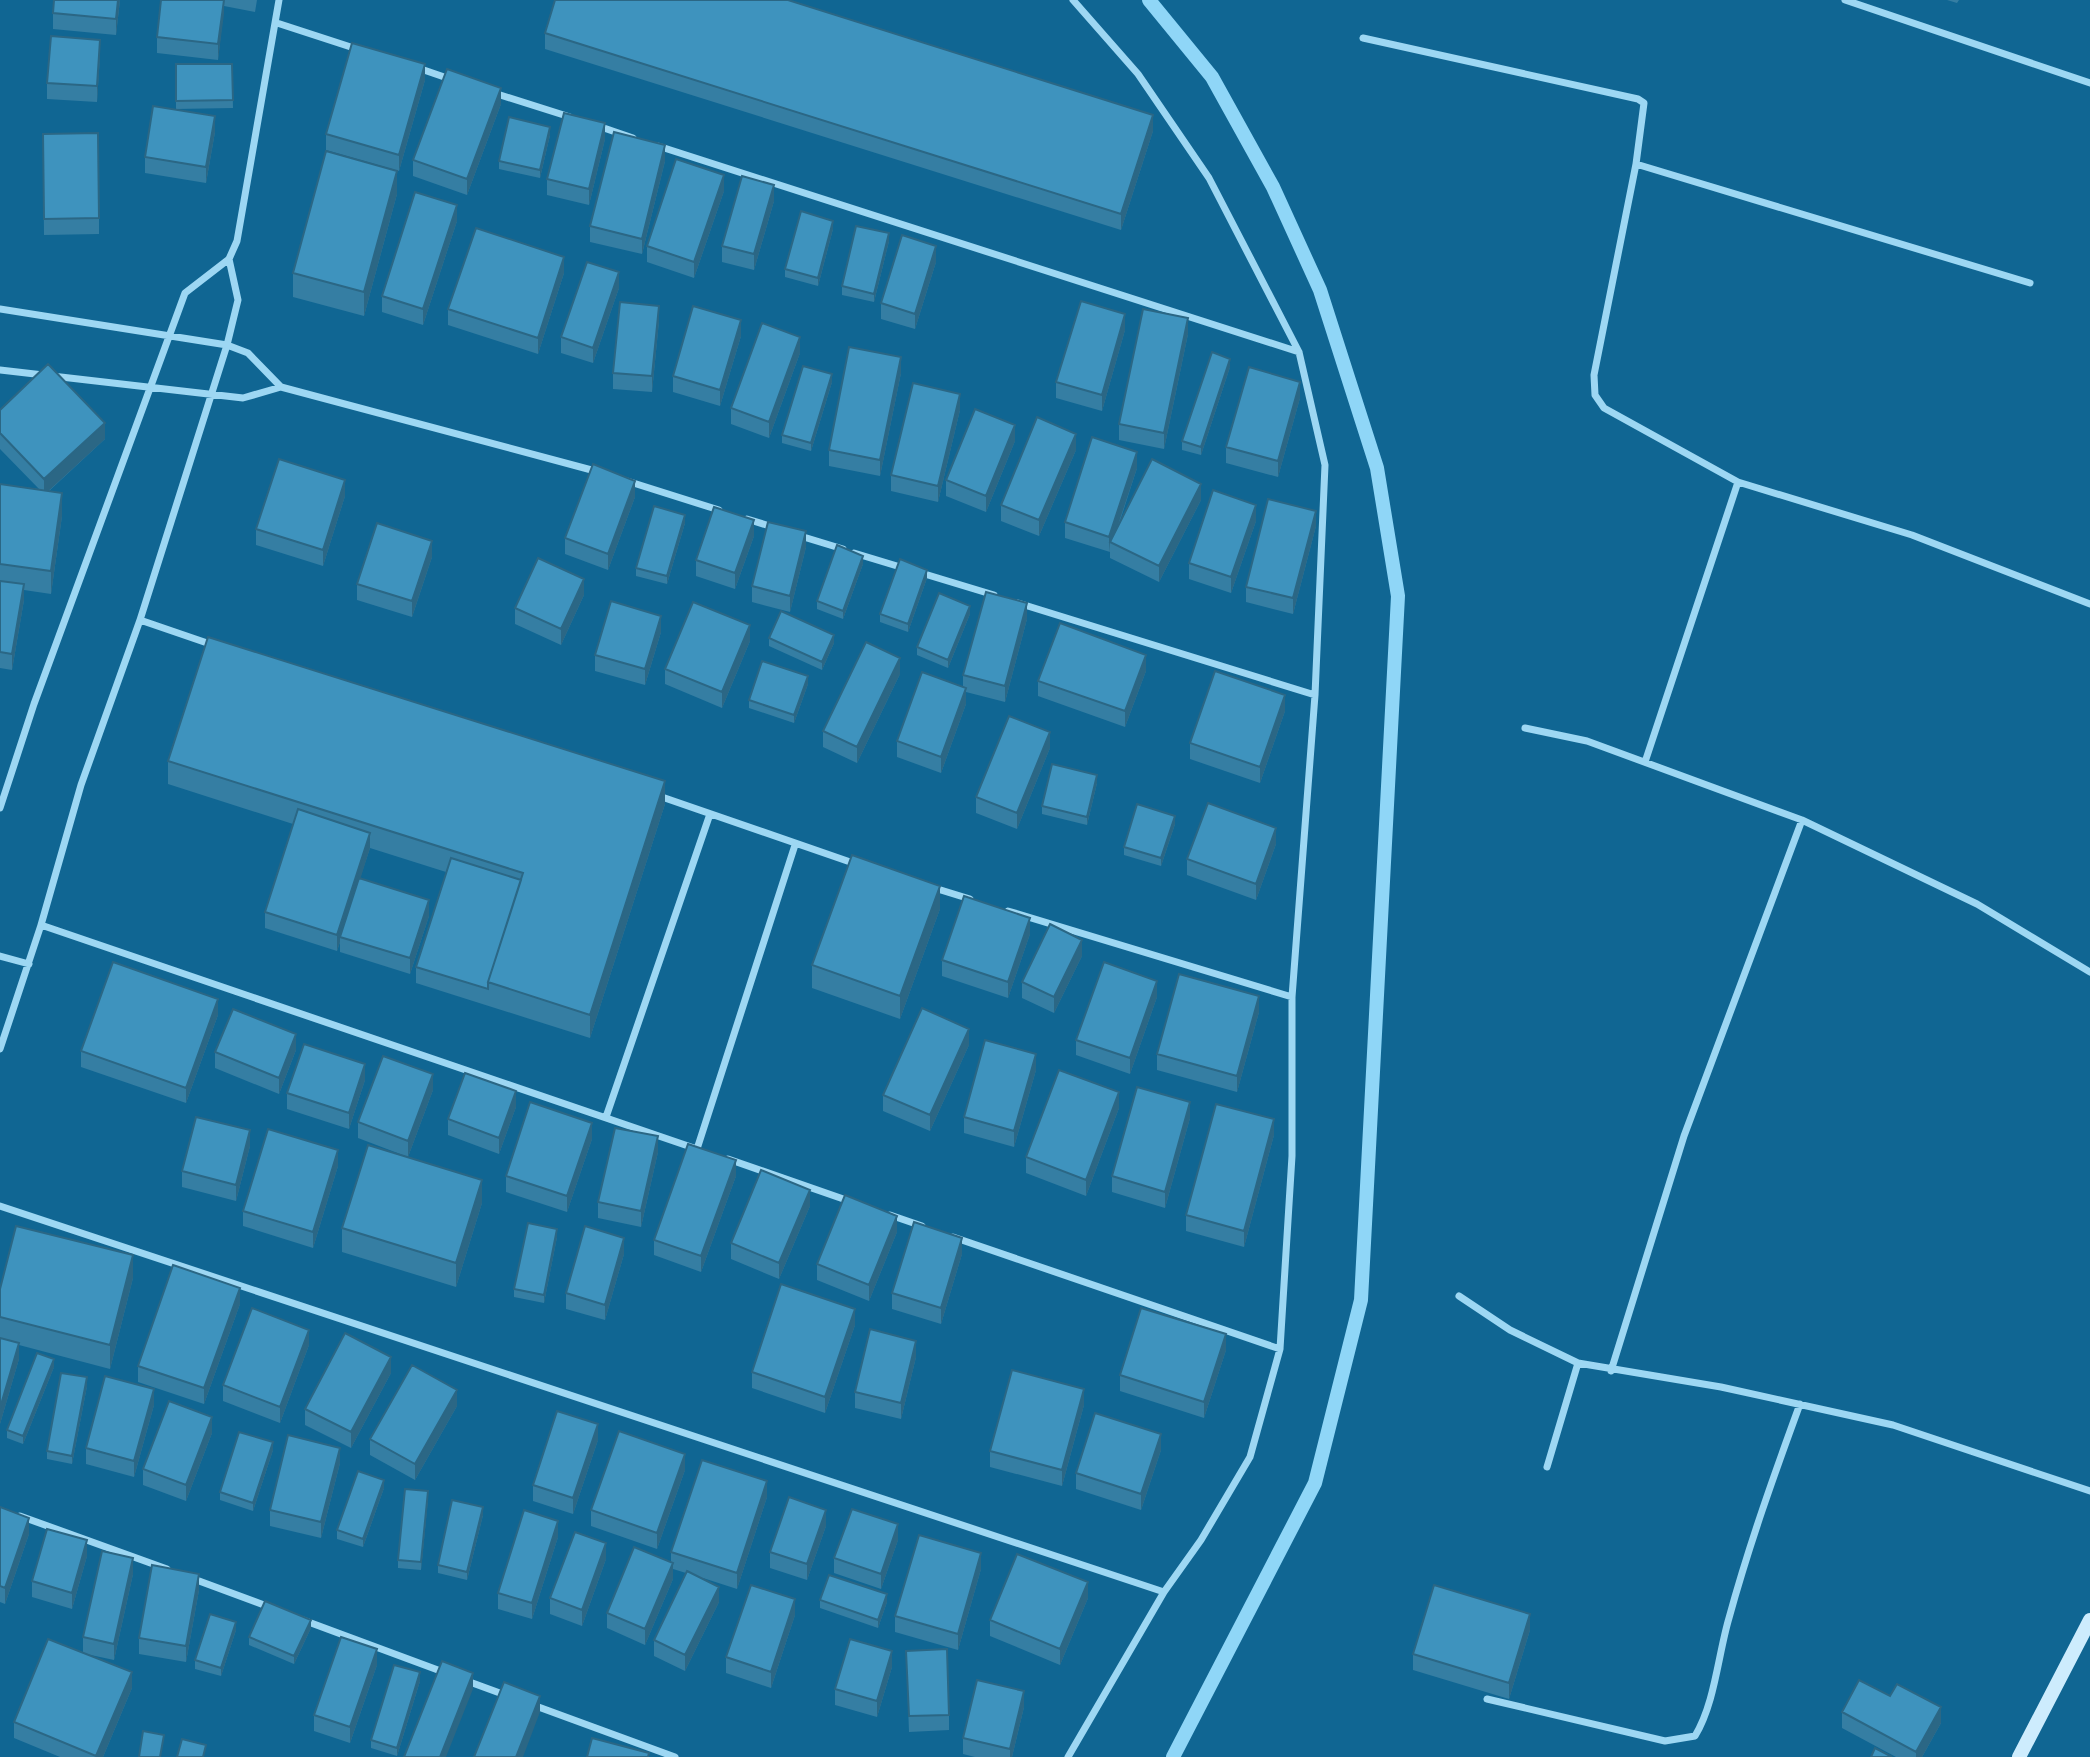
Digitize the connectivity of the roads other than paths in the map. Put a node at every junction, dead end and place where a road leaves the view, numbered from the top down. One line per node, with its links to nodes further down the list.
1 (279, 0): 4 (street)
2 (1073, 0): 17 (street)
3 (1845, 0): 9 (street)
4 (277, 23): 6 (street); 12 (street)
5 (1363, 38): 11 (street)
6 (370, 53)
7 (410, 66): 8 (street)
8 (463, 83)
9 (2090, 83)
10 (489, 91): 17 (street)
11 (1636, 164): 13 (street); 22 (street)
12 (229, 258): 15 (street); 16 (street)
13 (2030, 283)
14 (0, 309): 15 (street)
15 (171, 334): 16 (street); 20 (street)
16 (227, 345): 19 (street); 21 (street)
17 (1299, 352): 26 (street)
18 (0, 370): 20 (street)
19 (281, 387): 21 (street); 26 (street)
20 (151, 388): 21 (street); 30 (street)
21 (211, 396): 24 (street)
22 (1738, 482): 23 (street); 28 (street)
23 (2090, 604)
24 (140, 621): 25 (street); 38 (street)
25 (218, 647)
26 (1315, 695): 42 (street)
27 (1525, 728): 28 (street)
28 (1645, 762): 32 (street)
29 (645, 792): 31 (street)
30 (0, 808)
31 (710, 814): 33 (street); 44 (street)
32 (1802, 820): 41 (street); 56 (street)
33 (795, 845): 34 (street); 45 (street)
34 (860, 865)
35 (926, 885): 36 (street)
36 (978, 901)
37 (1004, 909): 42 (street)
38 (41, 925): 40 (street); 44 (street)
39 (0, 956): 40 (street)
40 (29, 964): 43 (street)
41 (2090, 972)
42 (1292, 997): 54 (street)
43 (0, 1049)
44 (606, 1117): 45 (street)
45 (697, 1149): 46 (street)
46 (710, 1153)
47 (723, 1158): 49 (street)
48 (0, 1206): 61 (street)
49 (865, 1207)
50 (878, 1211): 51 (street)
51 (930, 1229)
52 (943, 1233): 54 (street)
53 (1459, 1296): 55 (street)
54 (1280, 1349): 61 (street)
55 (1578, 1363): 56 (street); 58 (street)
56 (1611, 1371): 57 (street)
57 (1800, 1404): 59 (street); 68 (street)
58 (1547, 1467)
59 (2090, 1491)
60 (13, 1513): 62 (street)
61 (1164, 1592): 71 (street)
62 (285, 1613)
63 (297, 1618): 65 (street)
64 (2090, 1619): 72 (street)
65 (451, 1675)
66 (464, 1679): 67 (street)
67 (515, 1698)
68 (1487, 1699)
69 (528, 1703): 70 (street)
70 (675, 1757)
71 (1068, 1757)
72 (2019, 1757)

